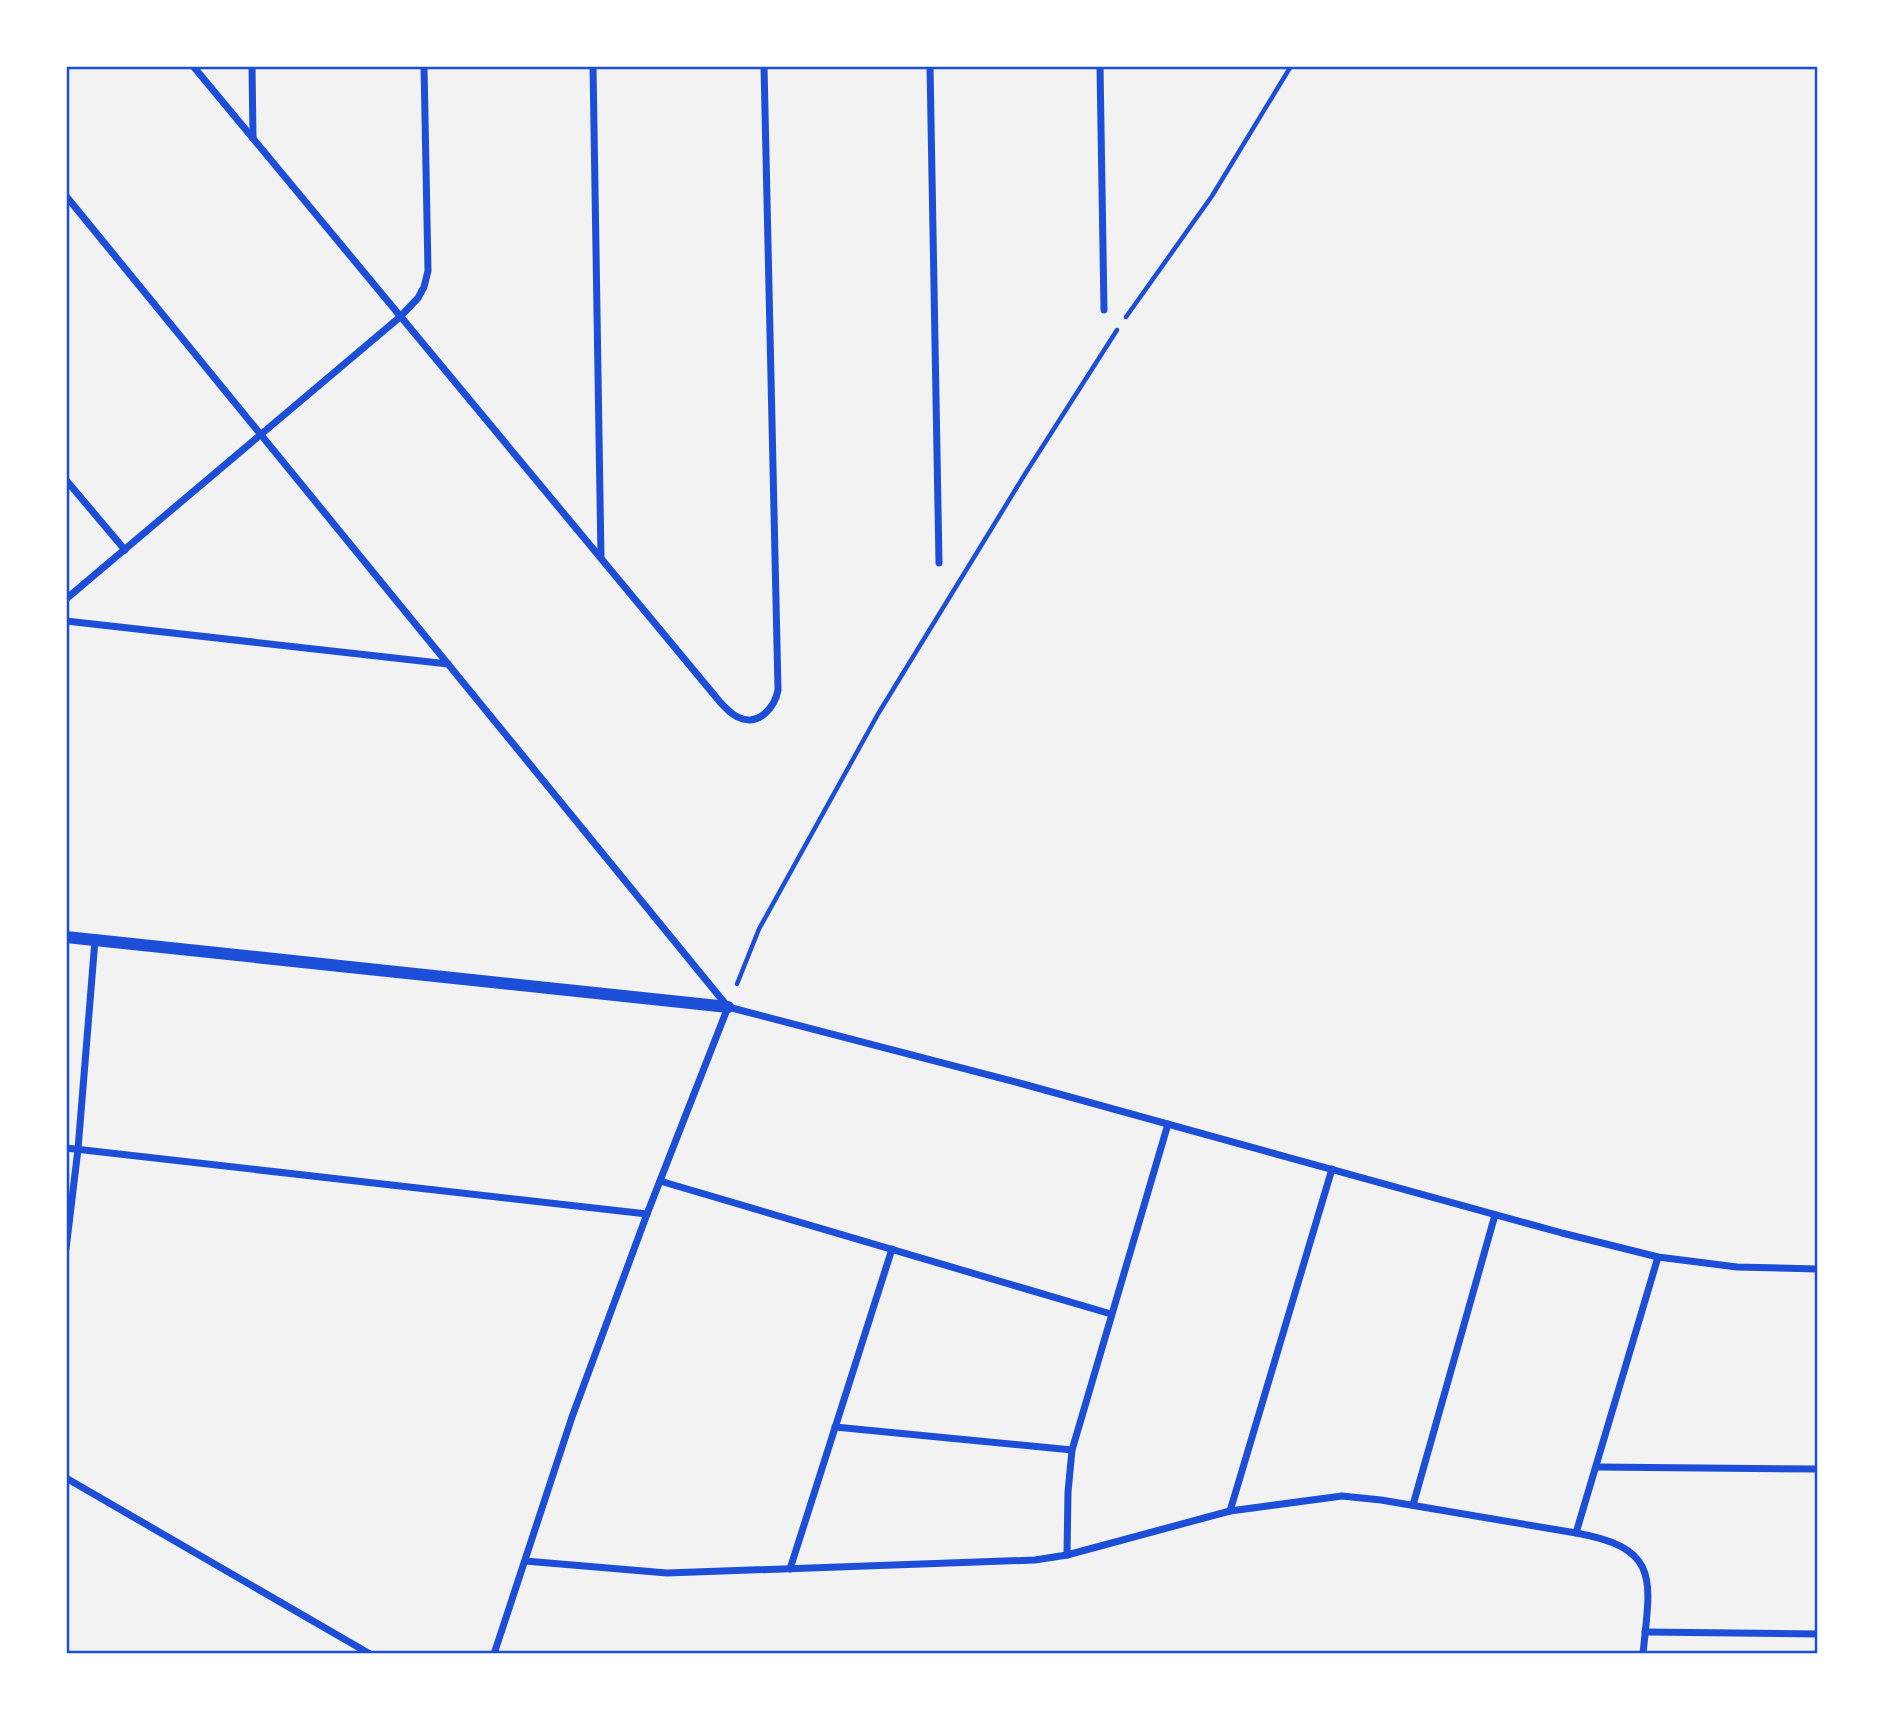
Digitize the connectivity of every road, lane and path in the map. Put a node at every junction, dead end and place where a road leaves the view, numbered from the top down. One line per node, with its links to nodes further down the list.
1 (193, 66): 9 (street)
2 (252, 66): 9 (street)
3 (424, 66): 12 (street)
4 (593, 66): 16 (street)
5 (764, 66): 16 (street)
6 (930, 66): 17 (street)
7 (1100, 66): 11 (street)
8 (1291, 66): 23 (path)
9 (253, 138): 12 (street)
10 (66, 196): 13 (street)
11 (1104, 310)
12 (400, 317): 13 (street); 16 (street)
13 (261, 435): 15 (street); 20 (street)
14 (66, 480): 15 (street)
15 (125, 550): 18 (street)
16 (601, 558)
17 (939, 563)
18 (66, 599)
19 (66, 621): 20 (street)
20 (448, 664): 23 (street)
21 (66, 937): 22 (street)
22 (95, 940): 23 (street); 26 (street)
23 (728, 1007): 24 (street); 28 (street)
24 (1168, 1124): 27 (street); 35 (street)
25 (66, 1148): 26 (street)
26 (78, 1149): 29 (street); 31 (street)
27 (1332, 1169): 30 (street); 42 (street)
28 (660, 1181): 29 (street); 32 (street)
29 (647, 1214): 45 (street)
30 (1495, 1215): 33 (street); 41 (street)
31 (66, 1249)
32 (892, 1249): 35 (street); 36 (street)
33 (1658, 1257): 34 (street); 38 (street)
34 (1818, 1269)
35 (1111, 1314): 37 (street)
36 (835, 1427): 37 (street); 46 (street)
37 (1072, 1450): 44 (street)
38 (1596, 1467): 39 (street); 43 (street)
39 (1818, 1469)
40 (66, 1478): 49 (street)
41 (1413, 1505): 42 (street); 43 (street)
42 (1230, 1511): 44 (street)
43 (1576, 1533): 47 (street)
44 (1067, 1555): 46 (street)
45 (525, 1561): 46 (street); 50 (street)
46 (790, 1569)
47 (1645, 1632): 48 (street); 51 (street)
48 (1818, 1634)
49 (370, 1654)
50 (494, 1654)
51 (1643, 1654)

